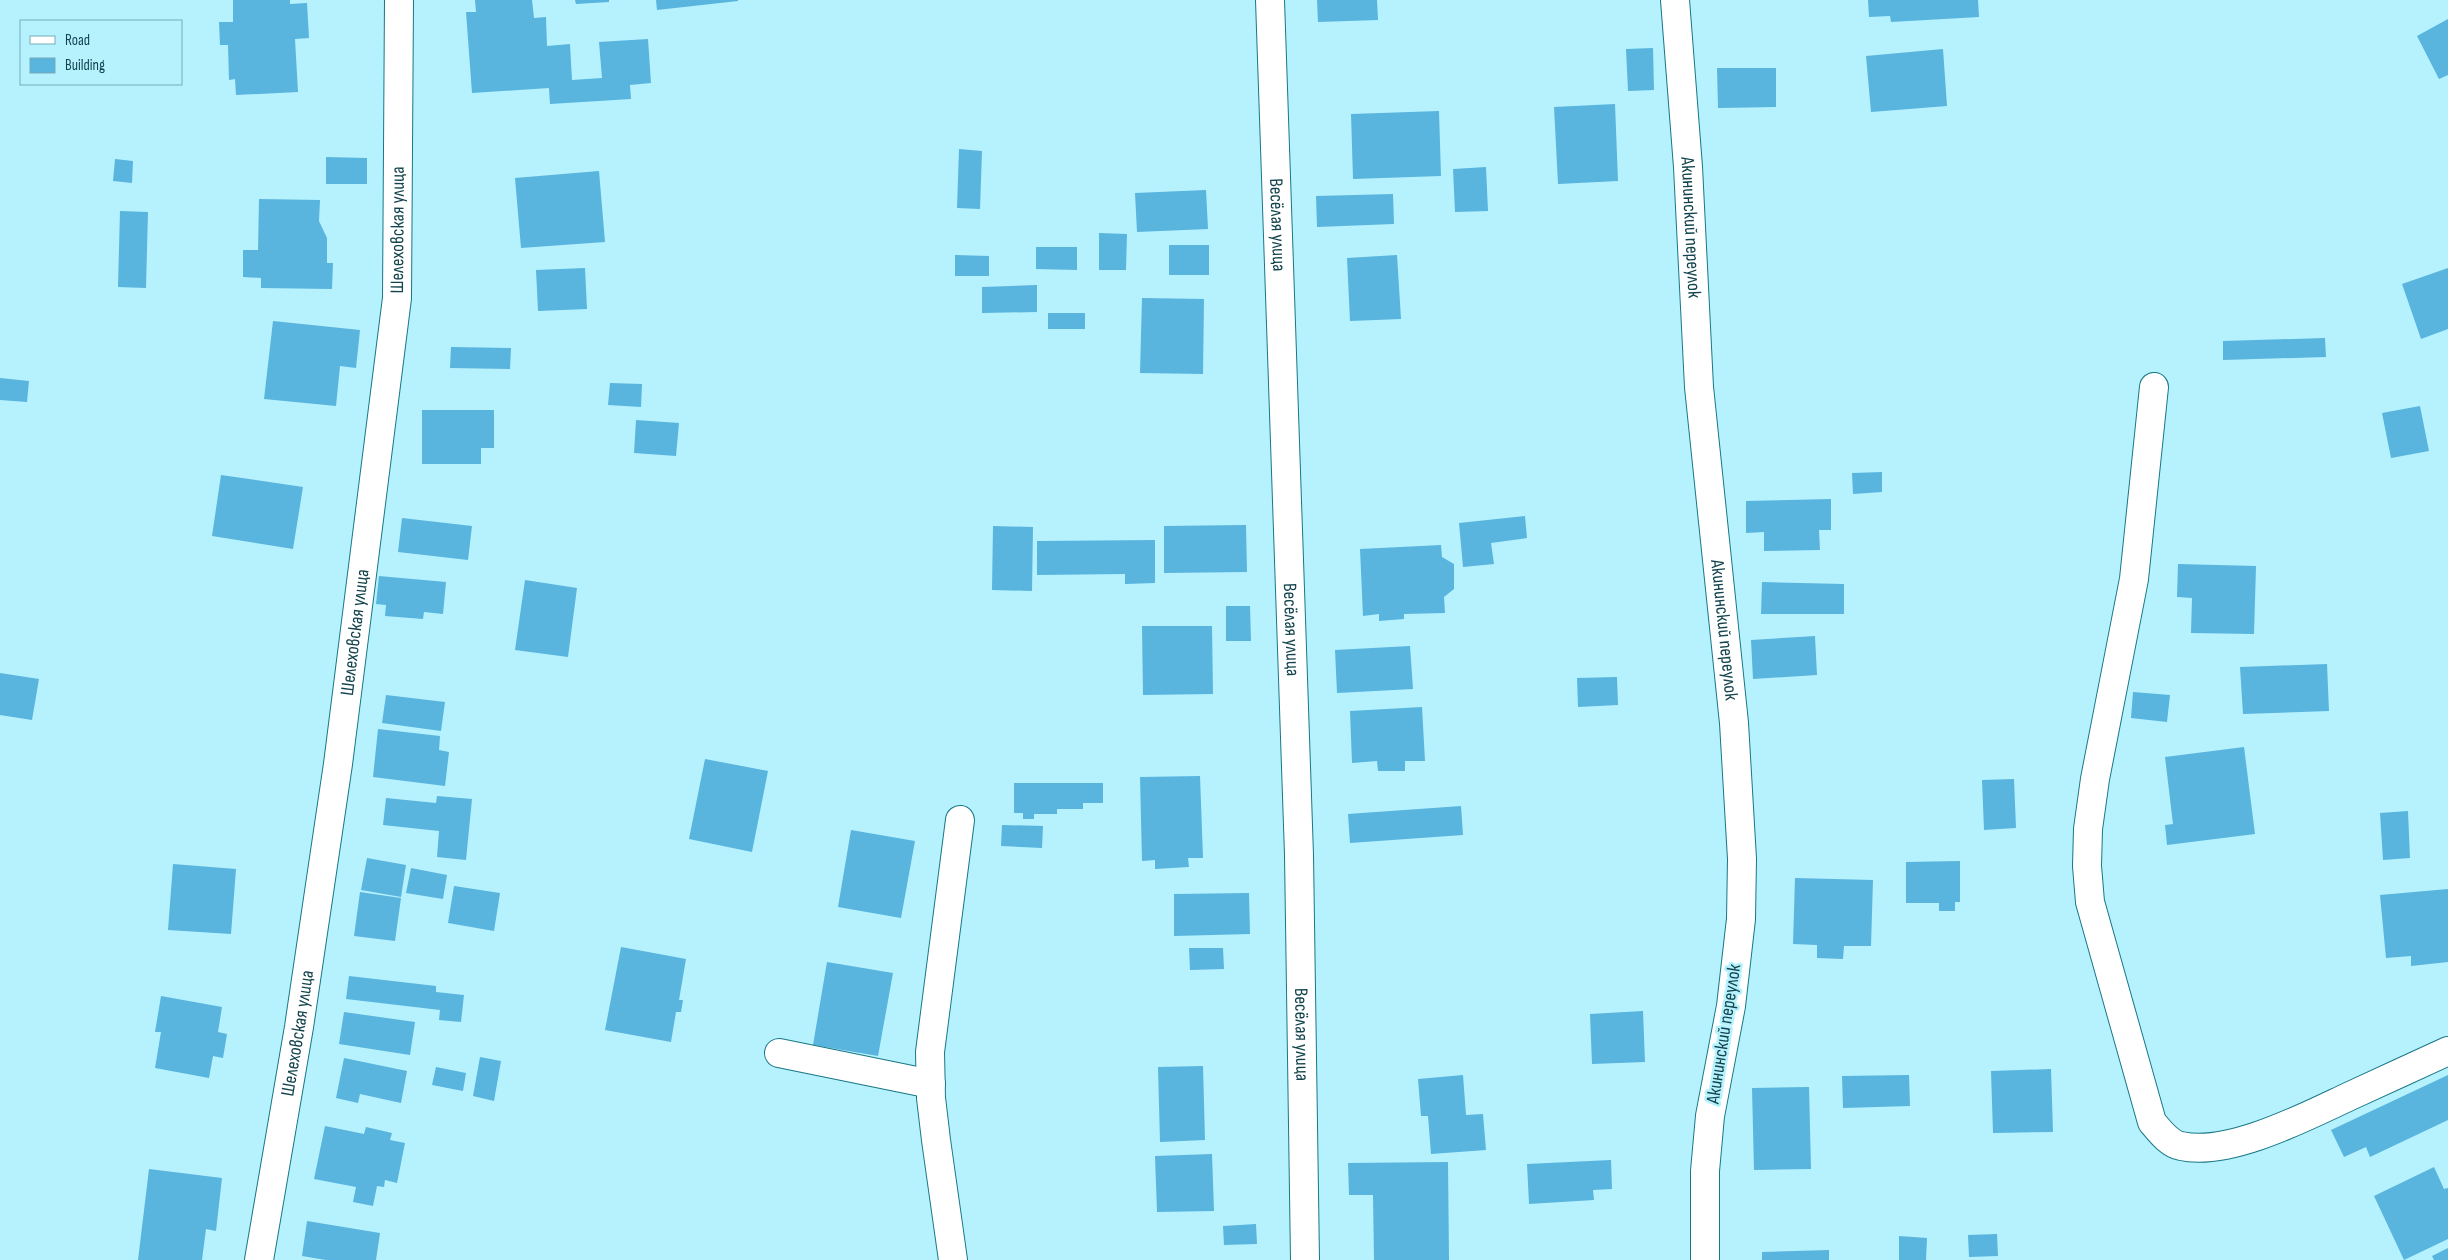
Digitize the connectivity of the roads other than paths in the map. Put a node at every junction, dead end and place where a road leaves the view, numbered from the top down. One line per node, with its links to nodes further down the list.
1 (399, 0): 9 (street, Шелеховская улица)
2 (1270, 0): 11 (street, Весёлая улица)
3 (1675, 0): 12 (street, Акининский переулок)
4 (2154, 387): 6 (street)
5 (960, 820): 8 (street)
6 (2448, 1051)
7 (779, 1053): 8 (street)
8 (931, 1084): 10 (street)
9 (259, 1260)
10 (953, 1260)
11 (1304, 1260)
12 (1705, 1260)

